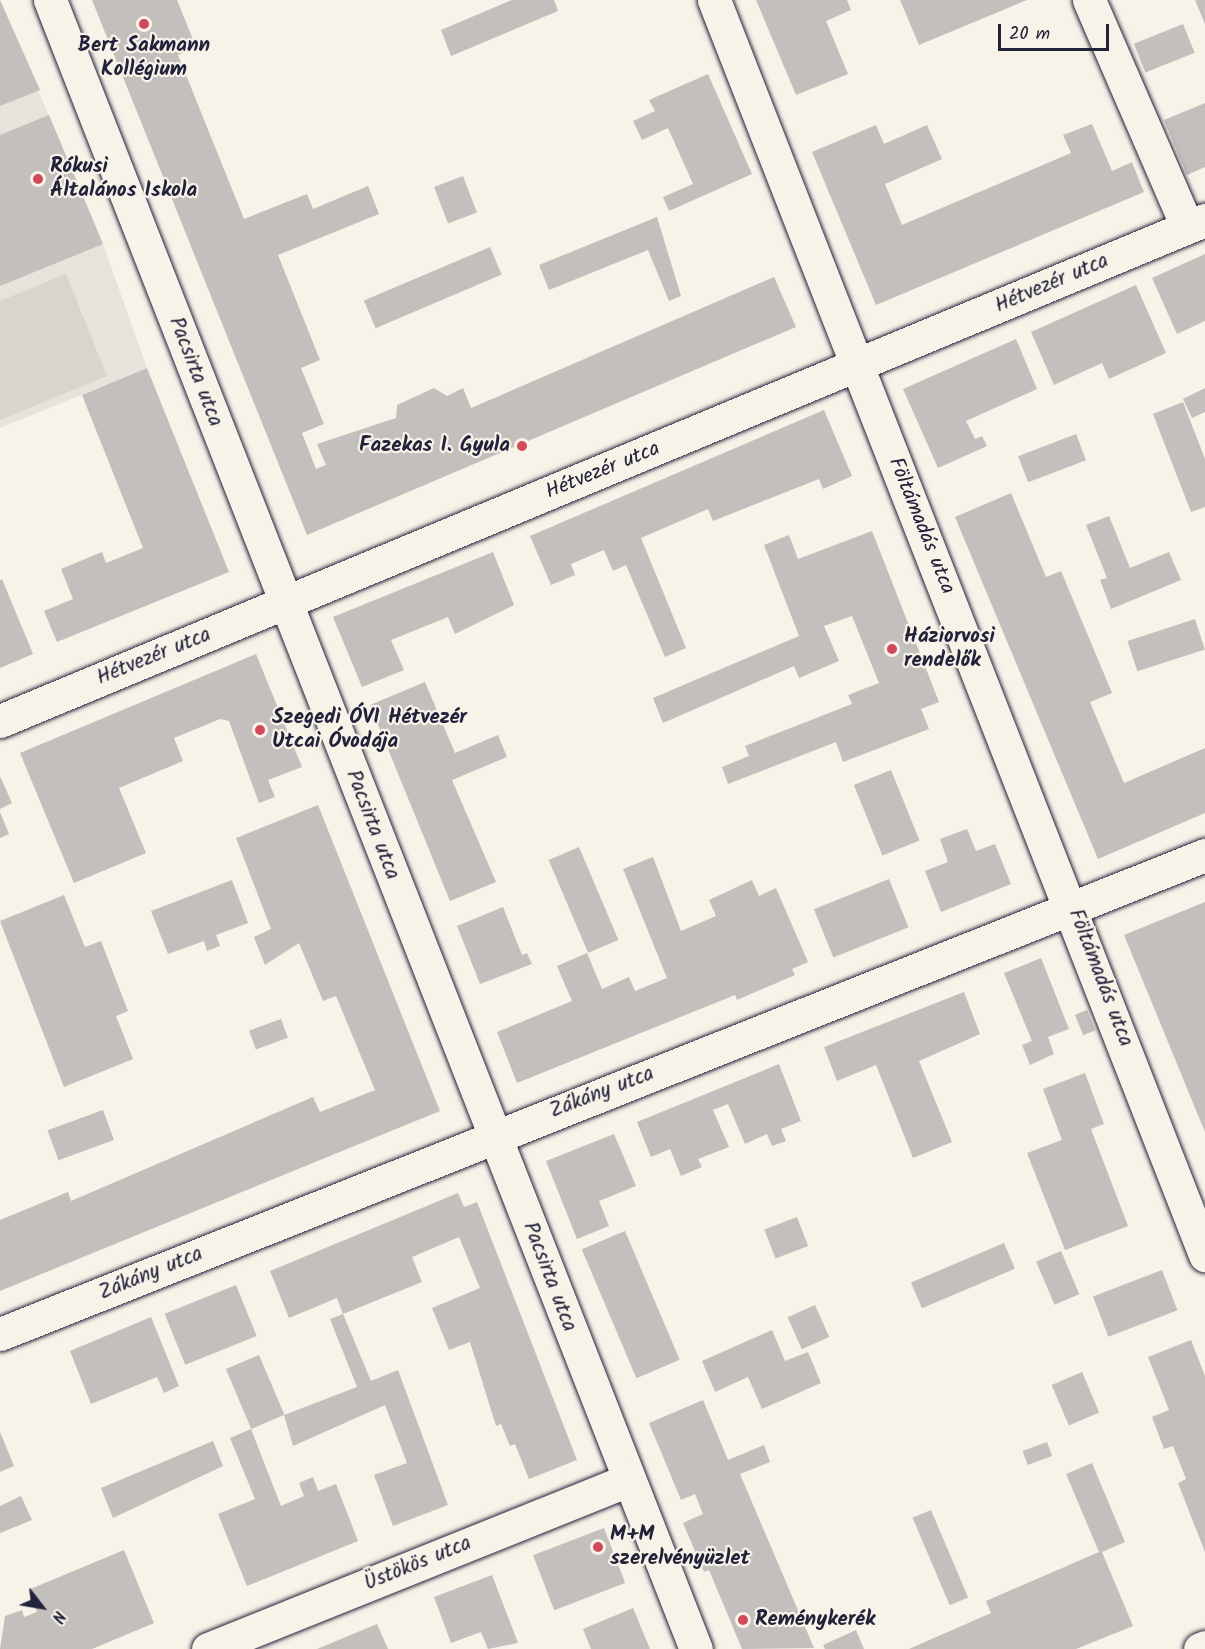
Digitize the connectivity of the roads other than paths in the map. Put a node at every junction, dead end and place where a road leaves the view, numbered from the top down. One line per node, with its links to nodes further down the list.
1 (50, 0): 6 (street, Pacsirta utca)
2 (714, 0): 5 (street, Föltámadás utca)
3 (1089, 0): 4 (street)
4 (1196, 224): 5 (street, Hétvezér utca)
5 (857, 366): 6 (street, Hétvezér utca); 9 (street, Föltámadás utca)
6 (286, 603): 7 (street, Hétvezér utca); 10 (street, Pacsirta utca)
7 (0, 721)
8 (1205, 855): 9 (street, Zákány utca)
9 (1074, 909): 10 (street, Zákány utca); 11 (street, Föltámadás utca)
10 (494, 1135): 12 (street, Zákány utca); 13 (street, Pacsirta utca)
11 (1205, 1255)
12 (0, 1334)
13 (629, 1480): 15 (street, Üstökös utca); 16 (street, Pacsirta utca)
14 (1205, 1647): 17 (street)
15 (207, 1649)
16 (696, 1649)
17 (1200, 1649)

